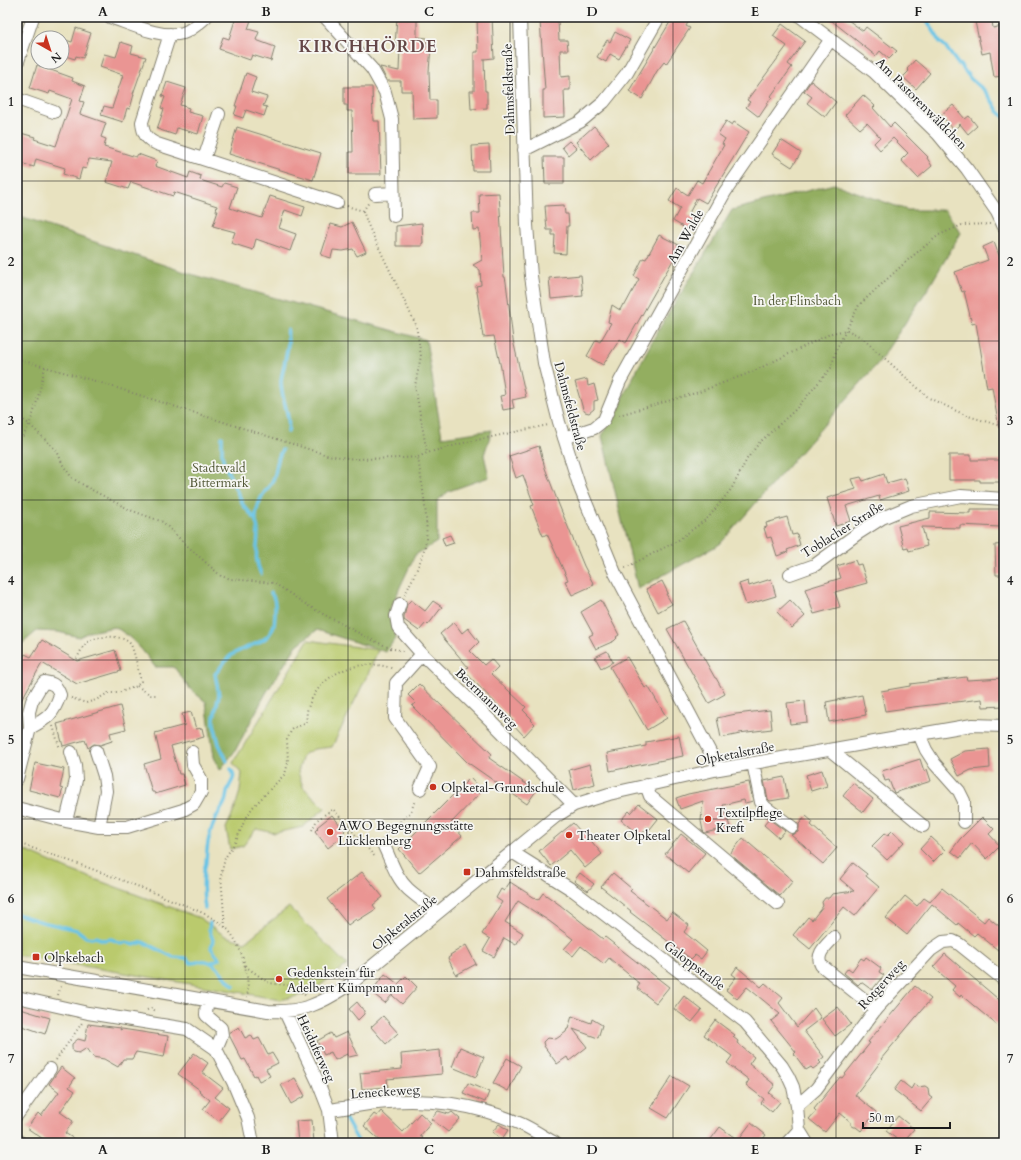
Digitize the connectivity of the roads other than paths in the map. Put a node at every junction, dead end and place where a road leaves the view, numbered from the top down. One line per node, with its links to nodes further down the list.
1 (33, 17): 10 (street)
2 (110, 17): 8 (street)
3 (206, 17): 8 (street)
4 (325, 17): 16 (street)
5 (520, 17): 14 (street, Dahmsfeldstraße)
6 (659, 17): 14 (street)
7 (801, 17): 9 (street, Am Pastorenwäldchen)
8 (170, 34): 15 (street)
9 (831, 39): 20 (street, Am Pastorenwäldchen); 21 (street, Am Walde)
10 (17, 64)
11 (17, 99): 12 (street)
12 (54, 112)
13 (219, 114): 15 (street)
14 (524, 150): 21 (street, Dahmsfeldstraße)
15 (204, 158): 18 (street)
16 (393, 193): 17 (street); 19 (street)
17 (375, 194)
18 (337, 203)
19 (394, 216)
20 (1004, 226)
21 (564, 438): 34 (street, Dahmsfeldstraße)
22 (1004, 499): 23 (street, Toblacher Straße)
23 (790, 574)
24 (400, 604): 25 (street, Beermannweg)
25 (422, 654): 37 (street); 38 (street, Beermannweg)
26 (1004, 726): 28 (street, Olpketalstraße)
27 (30, 728): 27 (street); 35 (street)
28 (919, 734): 30 (street, Olpketalstraße); 41 (street)
29 (69, 750): 40 (street)
30 (830, 750): 33 (street, Olpketalstraße); 42 (street)
31 (96, 751): 43 (street)
32 (192, 752): 43 (street)
33 (753, 763): 34 (street, Olpketalstraße); 44 (street)
34 (719, 769): 36 (street, Olpketalstraße)
35 (17, 778)
36 (646, 785): 38 (street, Olpketalstraße); 47 (street)
37 (418, 794)
38 (574, 805): 46 (street, Olpketalstraße)
39 (17, 808): 40 (street)
40 (66, 821): 43 (street)
41 (964, 822)
42 (923, 826)
43 (99, 827)
44 (792, 827)
45 (383, 842): 48 (street)
46 (512, 852): 48 (street, Olpketalstraße); 58 (street, Galoppstraße)
47 (778, 904)
48 (437, 914): 55 (street, Olpketalstraße)
49 (834, 937): 54 (street)
50 (17, 967): 53 (street, Olpketalstraße)
51 (1004, 980): 54 (street, Rotgerweg)
52 (17, 997): 56 (street)
53 (208, 1001): 55 (street, Olpketalstraße); 56 (street)
54 (876, 1009): 58 (street, Rotgerweg)
55 (285, 1012): 59 (street, Heiduferweg)
56 (216, 1050): 64 (street)
57 (50, 1069): 60 (street)
58 (797, 1106): 61 (street, Galoppstraße)
59 (329, 1110): 65 (street, Heiduferweg); 66 (street, Leneckeweg)
60 (17, 1115)
61 (799, 1130): 67 (street); 68 (street, Galoppstraße)
62 (17, 1140): 63 (street)
63 (22, 1143)
64 (253, 1143)
65 (333, 1143)
66 (555, 1143)
67 (787, 1143)
68 (807, 1143)

